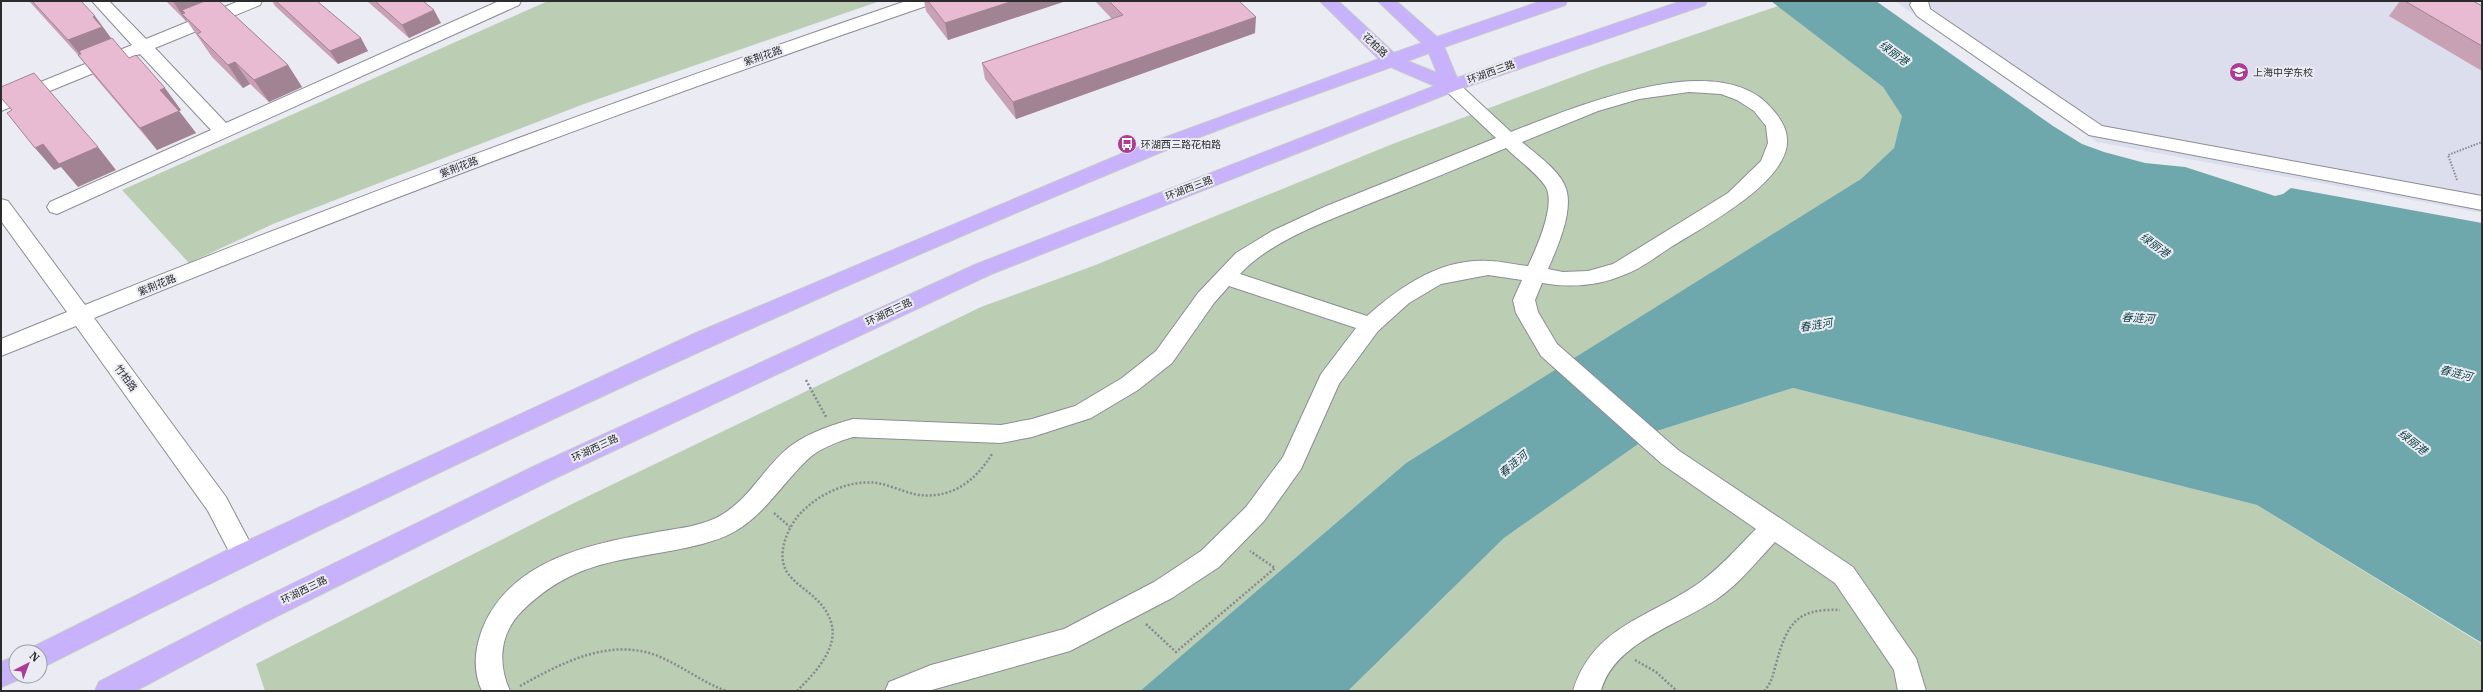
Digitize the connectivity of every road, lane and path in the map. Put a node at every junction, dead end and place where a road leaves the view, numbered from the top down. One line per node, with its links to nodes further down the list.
1 (100, 1): 11 (street)
2 (254, 1): 11 (street)
3 (513, 1): 15 (street)
4 (923, 1): 23 (street, 紫荆花路)
5 (1328, 1): 12 (main road, 花柏路)
6 (1386, 1): 10 (main road)
7 (1559, 1): 10 (main road)
8 (1699, 1): 13 (main road, 环湖西三路)
9 (1920, 1): 18 (street)
10 (1434, 44): 12 (main road); 13 (main road)
11 (143, 47): 14 (street); 15 (street)
12 (1391, 60): 13 (main road, 花柏路); 31 (main road)
13 (1451, 86): 16 (street); 37 (main road, 环湖西三路)
14 (1, 105)
15 (224, 132): 20 (street)
16 (1509, 139): 21 (street); 21 (street); 22 (street)
17 (2482, 142): 18 (path)
18 (2473, 201)
19 (1, 206): 23 (street, 竹柏路)
20 (57, 207)
21 (1534, 276): 24 (street); 29 (street)
22 (1226, 277): 24 (street); 28 (street)
23 (81, 315): 25 (street, 紫荆花路); 31 (street, 竹柏路)
24 (1370, 325): 30 (street)
25 (1, 348)
26 (806, 380): 27 (path)
27 (835, 433): 28 (street); 36 (street)
28 (1001, 434): 39 (path)
29 (1774, 527): 33 (street); 34 (street)
30 (1231, 538): 32 (street); 32 (path)
31 (243, 554): 35 (main road)
32 (1130, 608): 40 (street)
33 (1871, 614): 43 (path); 44 (street)
34 (1614, 648): 41 (street); 42 (path)
35 (48, 652)
36 (507, 689): 38 (path)
37 (109, 691)
38 (726, 691)
39 (797, 691)
40 (899, 691)
41 (1587, 691)
42 (1677, 691)
43 (1764, 691)
44 (1912, 691)

